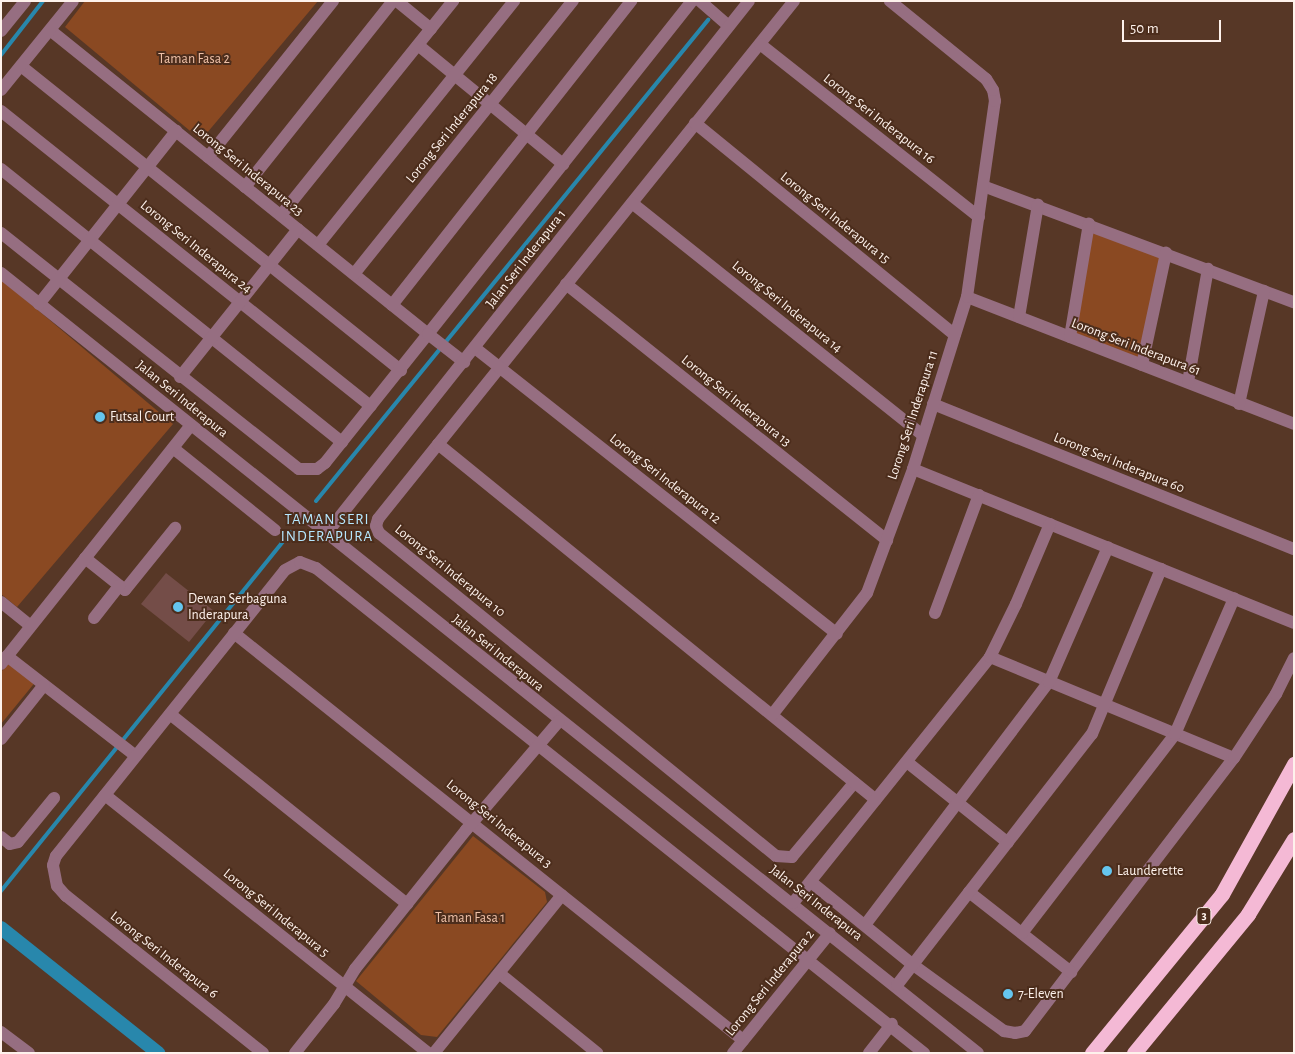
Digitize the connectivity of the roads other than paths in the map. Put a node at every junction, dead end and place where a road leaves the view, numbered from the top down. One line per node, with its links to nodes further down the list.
1 (73, 1): 17 (street)
2 (333, 1): 29 (street)
3 (393, 1): 34 (street)
4 (397, 1): 16 (street)
5 (453, 1): 16 (street)
6 (514, 1): 22 (street)
7 (573, 1): 24 (street, Lorong Seri Inderapura 18)
8 (632, 1): 28 (street)
9 (692, 1): 30 (street)
10 (700, 1): 15 (street)
11 (749, 1): 15 (street, Jalan Seri Inderapura 1)
12 (794, 1): 19 (street)
13 (890, 1): 33 (street, Lorong Seri Inderapura 11)
14 (20, 3): 18 (street)
15 (730, 26): 63 (street, Jalan Seri Inderapura 1)
16 (431, 29): 20 (street)
17 (50, 30): 21 (street); 27 (street, Lorong Seri Inderapura 23)
18 (1, 31)
19 (760, 44): 26 (street); 39 (street, Lorong Seri Inderapura 16)
20 (418, 45): 22 (street); 38 (street)
21 (21, 66): 23 (street); 31 (street)
22 (454, 75): 24 (street); 44 (street)
23 (1, 90)
24 (490, 104): 28 (street); 49 (street, Lorong Seri Inderapura 18)
25 (1, 111): 36 (street, Lorong Seri Inderapura 24)
26 (696, 123): 35 (street); 59 (street, Lorong Seri Inderapura 15)
27 (176, 131): 29 (street, Lorong Seri Inderapura 23); 31 (street)
28 (526, 134): 30 (street); 57 (street)
29 (208, 157): 34 (street, Lorong Seri Inderapura 23)
30 (563, 164): 60 (street)
31 (147, 168): 36 (street); 46 (street)
32 (1, 169): 43 (street)
33 (983, 186): 37 (street); 39 (street, Lorong Seri Inderapura 11)
34 (245, 187): 38 (street, Lorong Seri Inderapura 23)
35 (632, 203): 51 (street); 75 (street, Lorong Seri Inderapura 14)
36 (118, 204): 43 (street); 54 (street, Lorong Seri Inderapura 24)
37 (1038, 205): 40 (street); 58 (street)
38 (281, 216): 41 (street, Lorong Seri Inderapura 23)
39 (980, 217): 53 (street, Lorong Seri Inderapura 11)
40 (1089, 224): 45 (street); 61 (street)
41 (298, 229): 44 (street, Lorong Seri Inderapura 23); 46 (street)
42 (1, 233): 50 (street)
43 (90, 239): 50 (street); 62 (street)
44 (318, 245): 49 (street, Lorong Seri Inderapura 23)
45 (1166, 253): 47 (street); 65 (street)
46 (269, 266): 54 (street); 67 (street)
47 (1208, 269): 52 (street); 69 (street)
48 (1, 273): 56 (street, Jalan Seri Inderapura)
49 (354, 274): 57 (street, Lorong Seri Inderapura 23)
50 (58, 279): 56 (street); 68 (street)
51 (566, 284): 66 (street); 85 (street, Lorong Seri Inderapura 13)
52 (1264, 291): 55 (street); 71 (street)
53 (967, 297): 58 (street, Lorong Seri Inderapura 61); 59 (street, Lorong Seri Inderapura 11)
54 (240, 302): 62 (street); 72 (street, Lorong Seri Inderapura 24)
55 (1294, 302)
56 (39, 304): 74 (street, Jalan Seri Inderapura)
57 (392, 305): 60 (street, Lorong Seri Inderapura 23)
58 (1019, 317): 61 (street, Lorong Seri Inderapura 61)
59 (955, 335): 70 (street, Lorong Seri Inderapura 11)
60 (433, 337): 64 (street, Lorong Seri Inderapura 23); 67 (street)
61 (1070, 337): 65 (street, Lorong Seri Inderapura 61)
62 (211, 338): 68 (street); 76 (street)
63 (475, 348): 64 (street, Jalan Seri Inderapura 1); 66 (street, Lorong Seri Inderapura 12)
64 (464, 362): 84 (street, Jalan Seri Inderapura 1)
65 (1142, 365): 69 (street, Lorong Seri Inderapura 61)
66 (500, 368): 77 (street); 98 (street, Lorong Seri Inderapura 12)
67 (401, 370): 72 (street)
68 (180, 377): 76 (street)
69 (1188, 382): 71 (street, Lorong Seri Inderapura 61)
70 (933, 404): 75 (street, Lorong Seri Inderapura 11); 87 (street, Lorong Seri Inderapura 60)
71 (1240, 404): 73 (street, Lorong Seri Inderapura 61)
72 (371, 406): 76 (street)
73 (1294, 424)
74 (191, 425): 78 (street); 84 (street, Jalan Seri Inderapura)
75 (922, 435): 79 (street, Lorong Seri Inderapura 11)
76 (342, 442)
77 (438, 444): 106 (street); 115 (street, Lorong Seri Inderapura 10)
78 (173, 448): 83 (street); 88 (street)
79 (913, 469): 80 (street); 85 (street, Lorong Seri Inderapura 11)
80 (980, 495): 81 (street); 93 (street)
81 (1050, 524): 86 (street); 99 (street)
82 (175, 528): 90 (street)
83 (275, 530)
84 (326, 534): 107 (street, Jalan Seri Inderapura)
85 (887, 540): 98 (street, Lorong Seri Inderapura 11)
86 (1108, 547): 89 (street); 102 (street)
87 (1294, 549)
88 (85, 558): 90 (street); 96 (street)
89 (1161, 569): 91 (street); 104 (street)
90 (118, 586): 94 (street)
91 (1234, 598): 95 (street); 108 (street)
92 (1, 602): 96 (street)
93 (935, 613)
94 (94, 618)
95 (1294, 623)
96 (31, 626): 101 (street)
97 (234, 634): 105 (street); 110 (street); 120 (street, Lorong Seri Inderapura 3)
98 (837, 634): 106 (street, Lorong Seri Inderapura 11)
99 (990, 657): 102 (street); 113 (street)
100 (1294, 658): 112 (street)
101 (4, 660): 103 (street)
102 (1049, 682): 104 (street); 119 (street)
103 (44, 685): 109 (street); 111 (street)
104 (1105, 705): 108 (street); 123 (street)
105 (170, 714): 111 (street); 128 (street)
106 (772, 716): 115 (street)
107 (559, 721): 110 (street); 127 (street, Jalan Seri Inderapura)
108 (1175, 734): 112 (street); 131 (street)
109 (1, 739)
110 (540, 746): 120 (street); 132 (street)
111 (133, 753): 116 (street)
112 (1234, 758): 134 (street)
113 (907, 762): 118 (street); 119 (street)
114 (1294, 764): 141 (highway, 3)
115 (854, 783): 118 (street)
116 (105, 795): 137 (street, Lorong Seri Inderapura 5); 143 (street, Lorong Seri Inderapura 6)
117 (54, 798): 121 (street)
118 (876, 800): 124 (street)
119 (957, 803): 123 (street); 129 (street)
120 (474, 822): 126 (street, Lorong Seri Inderapura 3); 128 (street)
121 (1, 838)
122 (1294, 839): 154 (highway, 3)
123 (1008, 843): 125 (street)
124 (811, 882): 127 (street); 129 (street)
125 (970, 892): 131 (street); 133 (street)
126 (562, 895): 135 (street); 140 (street, Lorong Seri Inderapura 3)
127 (793, 903): 130 (street, Jalan Seri Inderapura)
128 (407, 904): 137 (street)
129 (864, 924): 133 (street)
130 (830, 933): 132 (street, Lorong Seri Inderapura 2); 136 (street, Jalan Seri Inderapura)
131 (1022, 933): 134 (street)
132 (809, 960): 138 (street); 140 (street, Lorong Seri Inderapura 2)
133 (912, 964): 134 (street); 136 (street)
134 (1071, 972)
135 (498, 973): 146 (street); 147 (street)
136 (897, 985): 151 (street, Jalan Seri Inderapura)
137 (344, 987): 144 (street); 145 (street, Lorong Seri Inderapura 5)
138 (892, 1024): 149 (street); 150 (street)
139 (1, 1032): 142 (street)
140 (743, 1040): 148 (street, Lorong Seri Inderapura 2)
141 (1102, 1040): 152 (street); 153 (highway, 3)
142 (29, 1053)
143 (263, 1053)
144 (295, 1053)
145 (428, 1053)
146 (434, 1053)
147 (597, 1053)
148 (733, 1053)
149 (869, 1053)
150 (924, 1053)
151 (978, 1053)
152 (1085, 1053)
153 (1092, 1053)
154 (1134, 1053)

